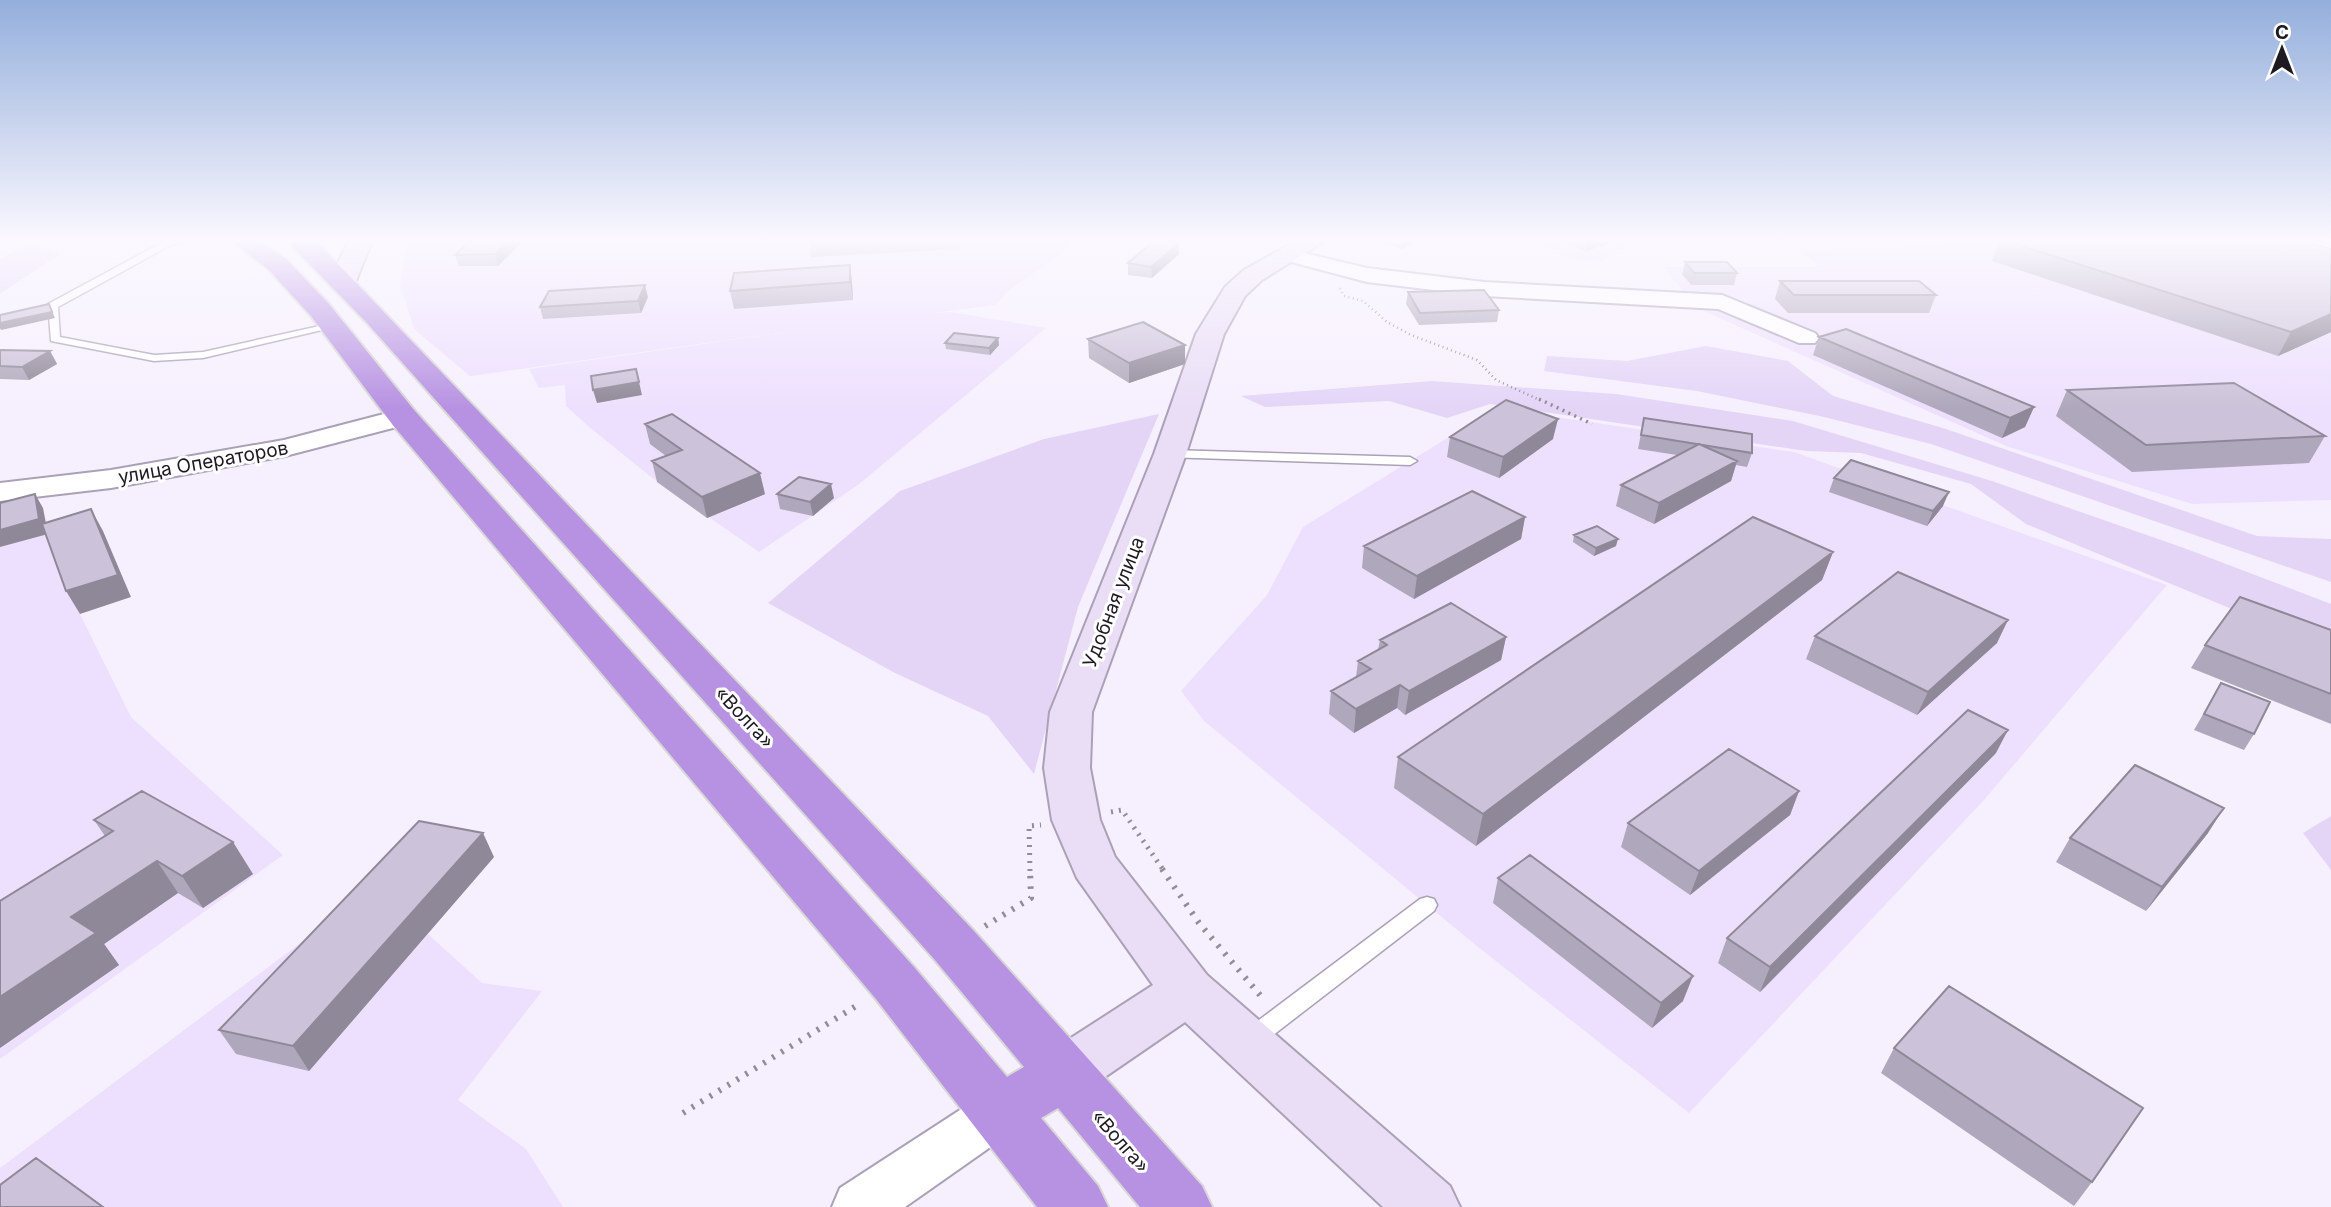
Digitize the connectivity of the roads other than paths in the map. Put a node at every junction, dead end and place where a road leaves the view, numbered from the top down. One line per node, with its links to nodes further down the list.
1 (71, 295): 6 (lane)
2 (305, 295): 6 (highway)
3 (353, 295): 15 (highway, «Волга»)
4 (1232, 295): 9 (main road, Удобная улица)
5 (1600, 295): 7 (street)
6 (333, 326): 8 (highway)
7 (1807, 338)
8 (403, 417): 11 (street, улица Операторов); 16 (highway)
9 (1170, 454): 10 (lane); 13 (main road, Удобная улица)
10 (1410, 461)
11 (0, 492)
12 (1427, 905): 14 (lane)
13 (1188, 991): 14 (main road, Удобная улица); 15 (main road)
14 (1246, 1043): 20 (main road, Удобная улица)
15 (1063, 1074): 16 (highway); 19 (highway, «Волга»)
16 (998, 1113): 17 (street); 18 (highway)
17 (859, 1207)
18 (1076, 1207)
19 (1180, 1207)
20 (1428, 1207)

